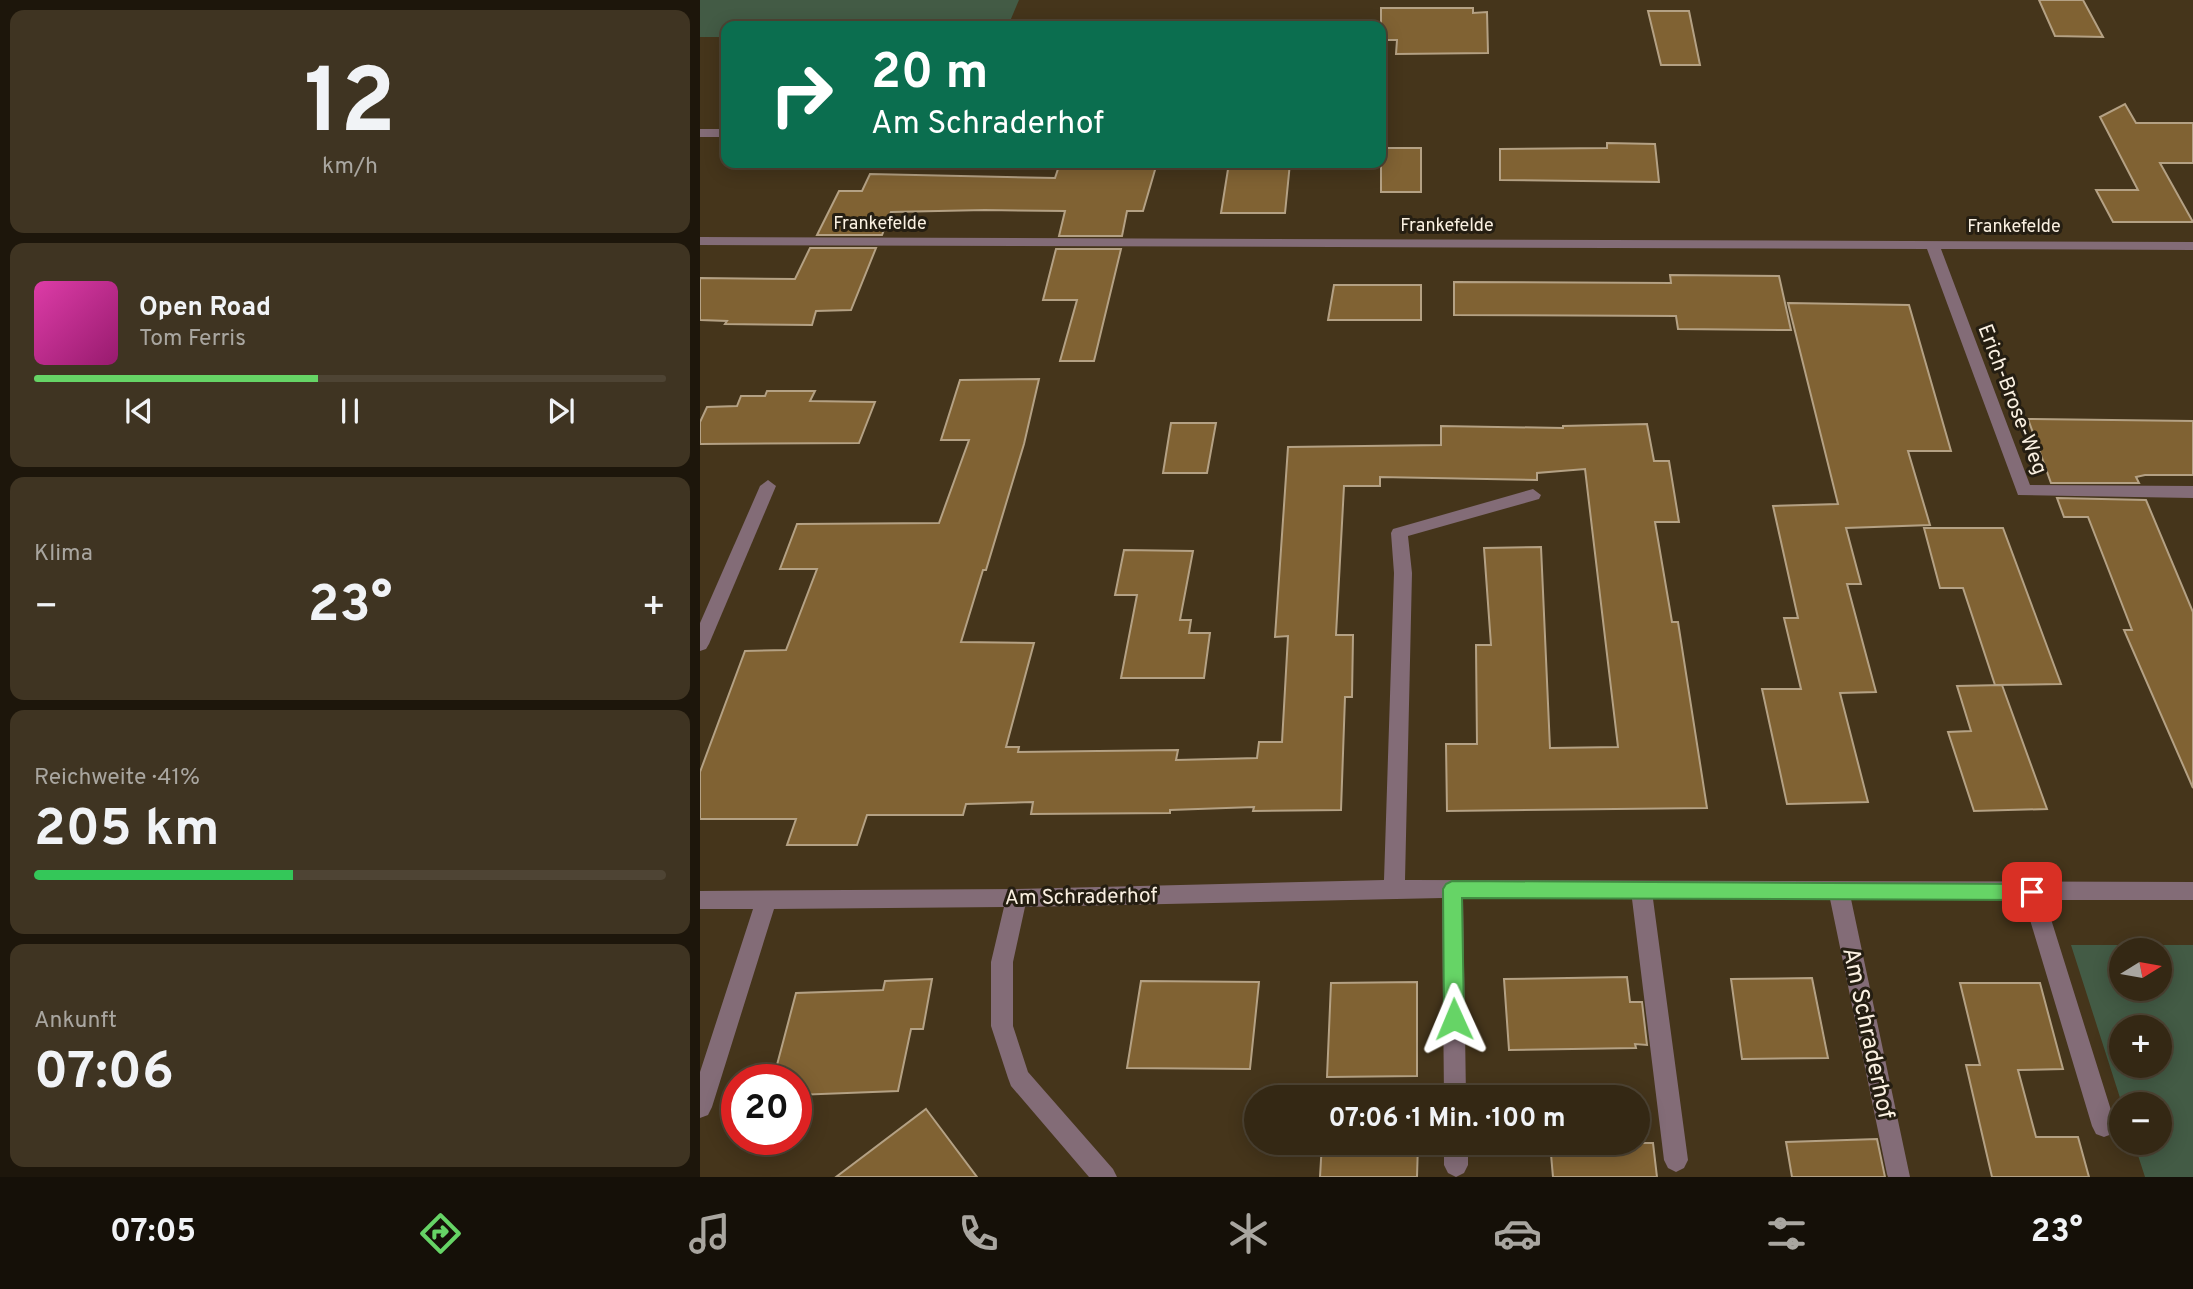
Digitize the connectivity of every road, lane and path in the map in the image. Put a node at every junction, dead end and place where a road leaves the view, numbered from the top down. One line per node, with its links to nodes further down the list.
1 (700, 133): 2 (street)
2 (721, 133)
3 (700, 241): 4 (street, Frankefelde)
4 (1931, 245): 5 (street, Frankefelde); 7 (street, Erich-Brose-Weg)
5 (2193, 246)
6 (768, 486): 9 (street)
7 (2193, 492)
8 (1533, 495): 10 (street)
9 (700, 644)
10 (1394, 889): 11 (street, Am Schraderhof); 16 (street, Am Schraderhof)
11 (1452, 889): 12 (street, Am Schraderhof); 19 (street)
12 (1642, 890): 13 (street, Am Schraderhof); 22 (street)
13 (1839, 891): 15 (street, Am Schraderhof); 23 (street, Am Schraderhof)
14 (2193, 891): 15 (street, Am Schraderhof)
15 (2032, 892): 21 (street)
16 (1017, 898): 17 (street, Am Schraderhof); 24 (street)
17 (767, 899): 18 (street, Am Schraderhof); 20 (street)
18 (700, 900)
19 (1455, 1085)
20 (700, 1107)
21 (2104, 1126)
22 (1676, 1160)
23 (1899, 1174)
24 (1105, 1177)

